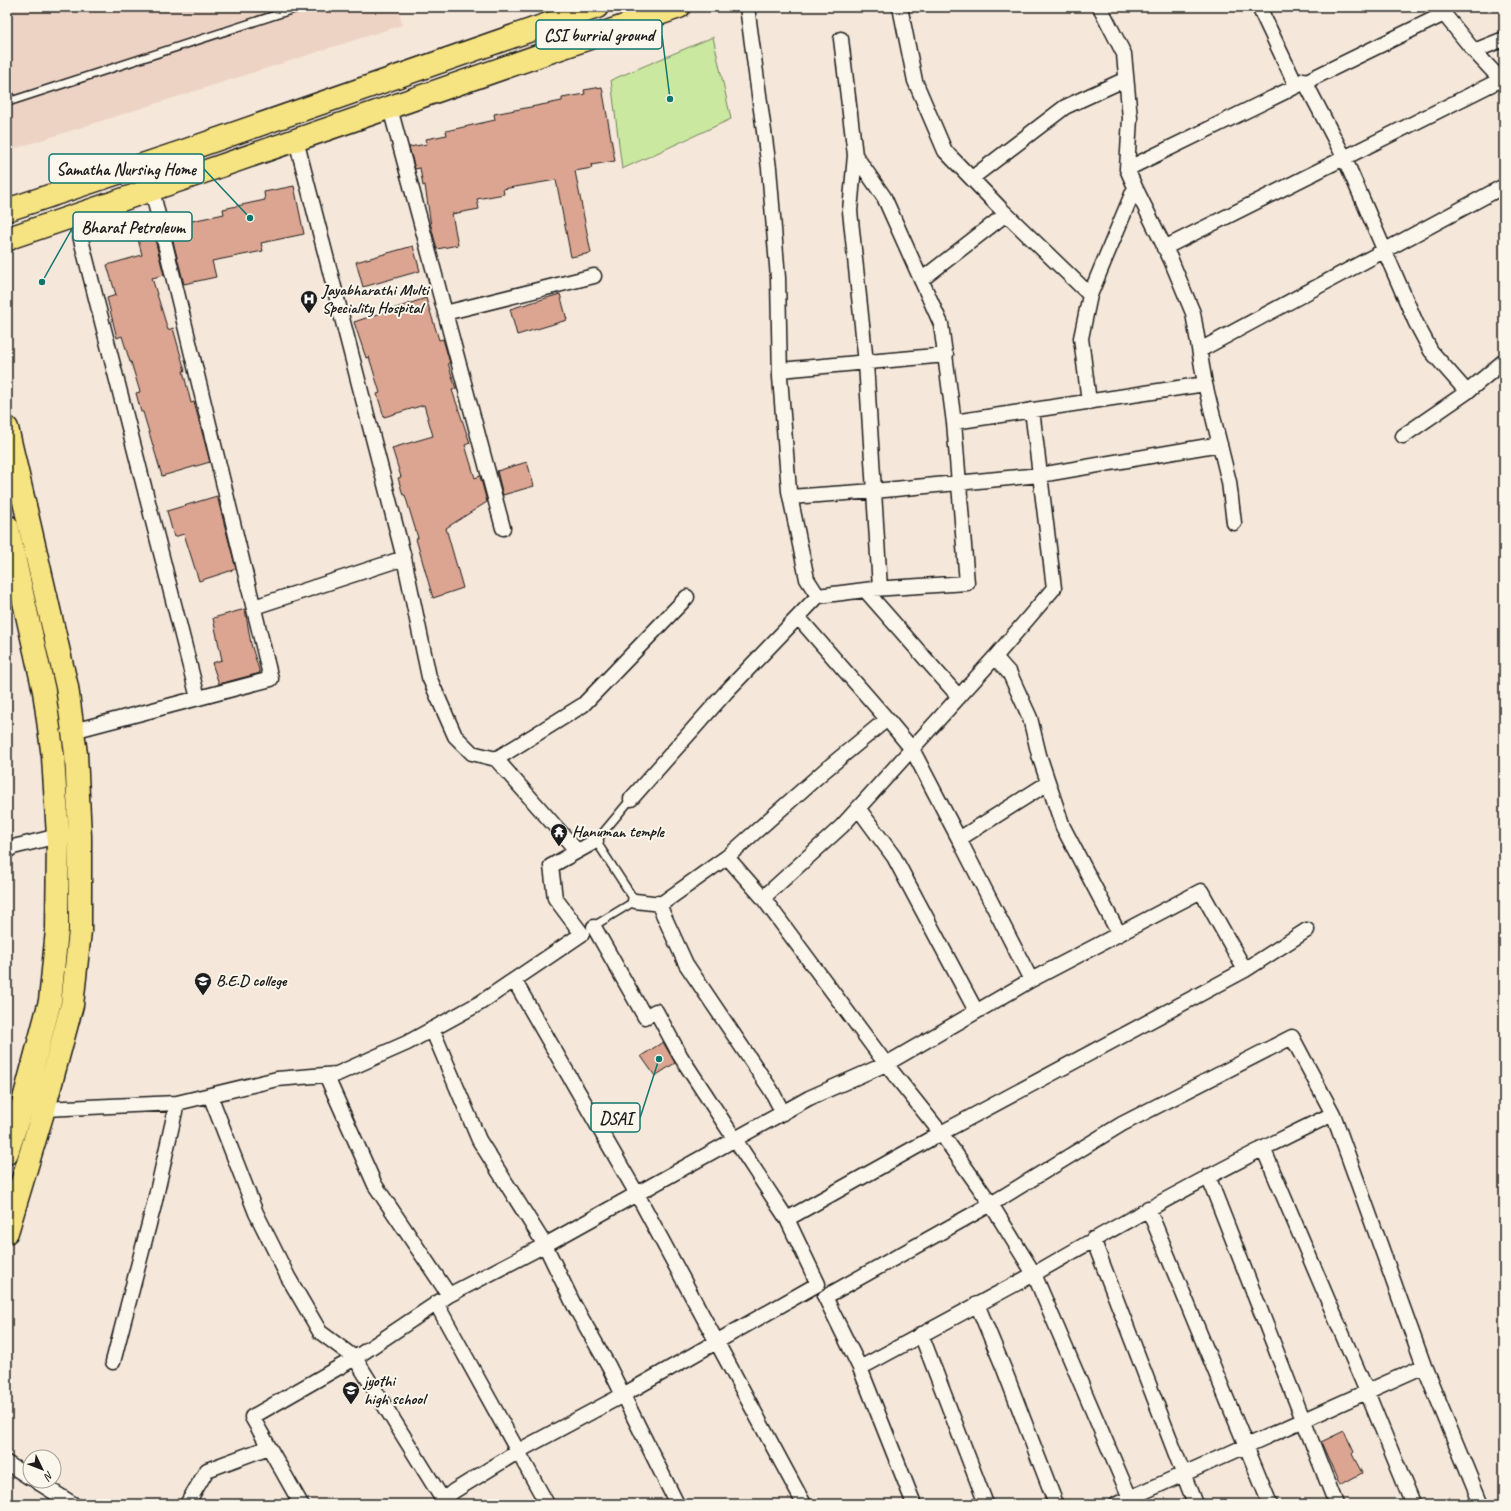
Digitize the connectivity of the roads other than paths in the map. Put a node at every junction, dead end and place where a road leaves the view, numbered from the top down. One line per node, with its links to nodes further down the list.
1 (300, 7): 15 (lane)
2 (679, 7): 8 (main road)
3 (747, 7): 39 (street)
4 (900, 7): 21 (street)
5 (1100, 7): 12 (street)
6 (1259, 7): 14 (street)
7 (1442, 10): 11 (street); 14 (street)
8 (599, 16): 16 (main road); 25 (main road)
9 (1504, 39): 11 (street)
10 (841, 40): 18 (street)
11 (1474, 51): 13 (street)
12 (1126, 79): 20 (street); 21 (street)
13 (1503, 81): 19 (street)
14 (1300, 83): 19 (street); 20 (street)
15 (7, 87)
16 (390, 108): 17 (main road); 34 (street)
17 (296, 140): 24 (main road); 55 (street)
18 (855, 155): 32 (street); 38 (street)
19 (1344, 157): 29 (street); 30 (street)
20 (1127, 169): 23 (street)
21 (972, 178): 26 (street)
22 (1504, 186): 30 (street)
23 (1135, 187): 29 (street); 33 (street)
24 (152, 190): 27 (main road); 60 (street)
25 (7, 210)
26 (1006, 214): 32 (street); 33 (street)
27 (75, 216): 28 (main road); 64 (street)
28 (7, 240)
29 (1164, 248): 35 (street)
30 (1385, 250): 35 (street); 41 (street)
31 (594, 276): 34 (street)
32 (921, 280): 36 (street)
33 (1090, 295): 42 (street)
34 (445, 313): 53 (street)
35 (1200, 350): 40 (street)
36 (946, 355): 38 (street); 44 (street)
37 (1504, 361): 41 (street)
38 (866, 363): 39 (street); 50 (street)
39 (780, 370): 51 (street)
40 (1205, 384): 42 (street); 47 (street)
41 (1467, 392): 46 (street)
42 (1089, 402): 43 (street)
43 (1032, 410): 44 (street); 48 (street)
44 (954, 423): 49 (street)
45 (7, 428): 54 (main road)
46 (1403, 436)
47 (1220, 444): 48 (street); 52 (street)
48 (1040, 475): 49 (street); 62 (street)
49 (959, 483): 50 (street); 56 (street)
50 (874, 491): 51 (street); 56 (street)
51 (790, 497): 58 (street)
52 (1234, 523)
53 (503, 528)
54 (16, 532): 66 (main road); 72 (main road)
55 (404, 558): 60 (street); 68 (street)
56 (880, 588): 57 (street)
57 (865, 590): 58 (street); 63 (street)
58 (818, 596): 61 (street)
59 (687, 597): 68 (street)
60 (254, 607): 64 (street)
61 (798, 617): 65 (street); 70 (street)
62 (995, 657): 63 (street); 69 (street)
63 (959, 697): 67 (street)
64 (198, 698): 66 (street)
65 (887, 719): 67 (street); 78 (street)
66 (73, 731): 73 (main road)
67 (912, 748): 71 (street); 74 (street)
68 (496, 759): 77 (street)
69 (1048, 783): 74 (street); 86 (street)
70 (632, 799): 75 (lane)
71 (858, 808): 79 (street); 92 (street)
72 (58, 836): 73 (street); 76 (street); 82 (main road)
73 (80, 836): 85 (main road)
74 (959, 839): 89 (street)
75 (596, 841): 77 (street); 80 (lane)
76 (7, 851)
77 (577, 852): 83 (street)
78 (727, 857): 79 (street); 81 (street)
79 (764, 898): 94 (street)
80 (635, 901): 81 (street); 83 (lane)
81 (658, 904): 100 (street)
82 (57, 930): 85 (main road); 90 (main road)
83 (588, 930): 88 (street); 104 (street)
84 (1307, 930): 87 (street)
85 (80, 931): 91 (main road)
86 (1119, 934): 87 (street); 89 (street)
87 (1245, 970): 103 (street)
88 (514, 980): 93 (street); 108 (street)
89 (1031, 980): 92 (street)
90 (50, 1001): 91 (main road); 97 (main road)
91 (72, 1005): 99 (main road)
92 (976, 1011): 94 (street)
93 (432, 1029): 95 (street); 114 (street)
94 (886, 1064): 100 (street); 103 (street)
95 (326, 1075): 96 (street); 117 (street)
96 (210, 1095): 98 (street); 123 (street)
97 (23, 1103): 99 (street); 102 (main road)
98 (177, 1103): 99 (street); 124 (street)
99 (44, 1110): 112 (main road)
100 (783, 1113): 104 (street)
101 (1333, 1114): 105 (street); 109 (street); 125 (street)
102 (10, 1130): 106 (main road)
103 (941, 1133): 109 (street); 111 (street)
104 (736, 1139): 108 (street); 111 (street)
105 (1263, 1148): 107 (street); 127 (street)
106 (7, 1153)
107 (1208, 1176): 110 (street); 129 (street)
108 (637, 1194): 114 (street); 122 (street)
109 (991, 1204): 115 (street); 118 (street)
110 (1148, 1208): 113 (street); 130 (street)
111 (787, 1219): 116 (street)
112 (7, 1232)
113 (1093, 1239): 115 (street); 135 (street)
114 (544, 1245): 117 (street); 128 (street)
115 (1034, 1274): 120 (street); 138 (street)
116 (818, 1284): 118 (street); 122 (street)
117 (449, 1295): 119 (street)
118 (825, 1297): 126 (street)
119 (436, 1303): 123 (street); 132 (street)
120 (977, 1304): 121 (street); 147 (street)
121 (922, 1334): 126 (street); 146 (street)
122 (717, 1341): 128 (street); 144 (street)
123 (355, 1358): 131 (street); 137 (street)
124 (112, 1362)
125 (1424, 1366): 127 (street); 152 (street)
126 (860, 1368): 145 (street)
127 (1367, 1392): 129 (street); 151 (street)
128 (623, 1395): 132 (street); 143 (street)
129 (1302, 1420): 130 (street); 150 (street)
130 (1247, 1445): 135 (street); 149 (street)
131 (269, 1447): 140 (street); 141 (street)
132 (517, 1452): 137 (street); 142 (street)
133 (7, 1463): 134 (street)
134 (22, 1473)
135 (1184, 1474): 138 (street); 148 (street)
136 (49, 1489): 139 (street)
137 (444, 1502)
138 (1122, 1502)
139 (73, 1504)
140 (187, 1504)
141 (301, 1504)
142 (546, 1504)
143 (677, 1504)
144 (804, 1504)
145 (914, 1504)
146 (986, 1504)
147 (1056, 1504)
148 (1195, 1504)
149 (1270, 1504)
150 (1336, 1504)
151 (1413, 1504)
152 (1481, 1504)

